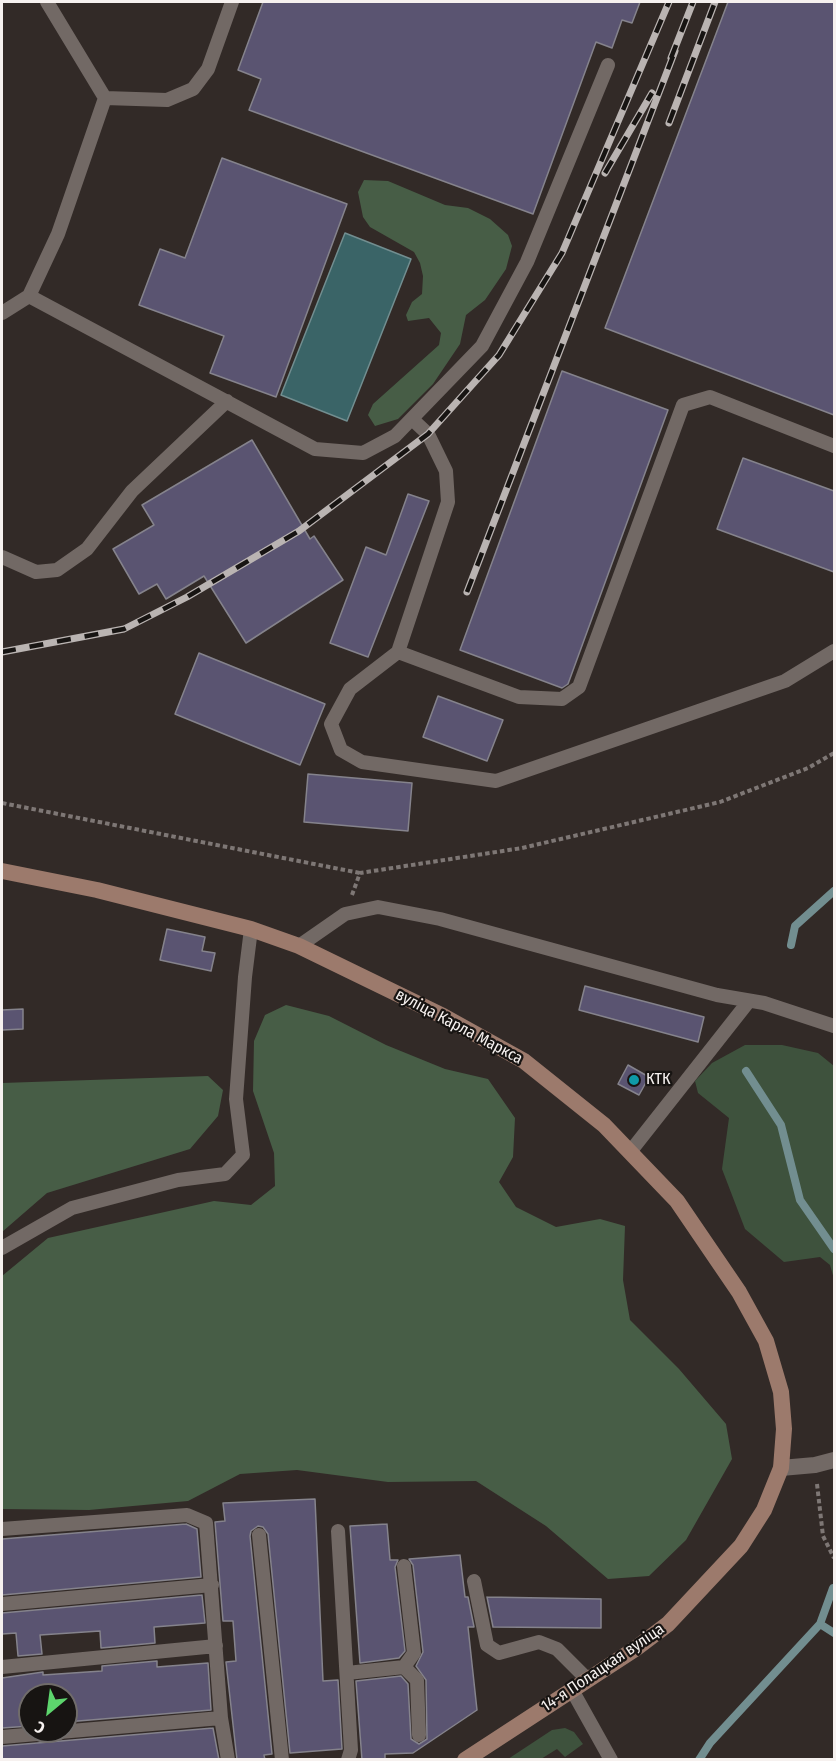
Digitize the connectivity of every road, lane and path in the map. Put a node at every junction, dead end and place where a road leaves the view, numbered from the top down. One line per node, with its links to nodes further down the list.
1 (47, 2): 4 (lane)
2 (232, 2): 4 (lane)
3 (608, 65): 8 (lane)
4 (105, 98): 5 (lane)
5 (29, 296): 6 (lane); 7 (lane)
6 (2, 313)
7 (227, 401): 8 (lane); 10 (lane)
8 (412, 419): 12 (lane)
9 (834, 446): 12 (lane)
10 (2, 557)
11 (834, 651): 12 (lane)
12 (398, 652)
13 (834, 753): 16 (path)
14 (2, 803): 16 (path)
15 (2, 871): 18 (main road, вуліца Карла Маркса)
16 (360, 873): 17 (path)
17 (345, 914): 19 (lane); 20 (lane)
18 (251, 930): 19 (main road, вуліца Карла Маркса); 23 (lane)
19 (299, 946): 22 (main road, вуліца Карла Маркса)
20 (749, 1001): 21 (lane); 22 (lane)
21 (834, 1026)
22 (630, 1152): 26 (main road, вуліца Карла Маркса)
23 (2, 1248)
24 (834, 1460): 25 (street)
25 (815, 1465): 26 (street); 30 (path)
26 (781, 1468): 39 (main road, 14-я Полацкая вуліца)
27 (2, 1528): 33 (lane)
28 (338, 1531): 38 (lane)
29 (259, 1535): 45 (lane)
30 (834, 1558)
31 (404, 1566): 37 (lane)
32 (474, 1581): 39 (lane)
33 (212, 1585): 34 (lane); 35 (lane)
34 (2, 1604)
35 (216, 1646): 36 (lane); 41 (lane)
36 (2, 1667)
37 (404, 1667): 38 (lane); 42 (lane)
38 (347, 1673): 46 (lane)
39 (588, 1680): 40 (main road, 14-я Полацкая вуліца)
40 (572, 1690): 47 (main road, 14-я Полацкая вуліца); 48 (lane)
41 (221, 1718): 43 (lane); 44 (lane)
42 (419, 1735)
43 (2, 1737)
44 (228, 1760)
45 (282, 1760)
46 (348, 1760)
47 (465, 1760)
48 (611, 1760)

